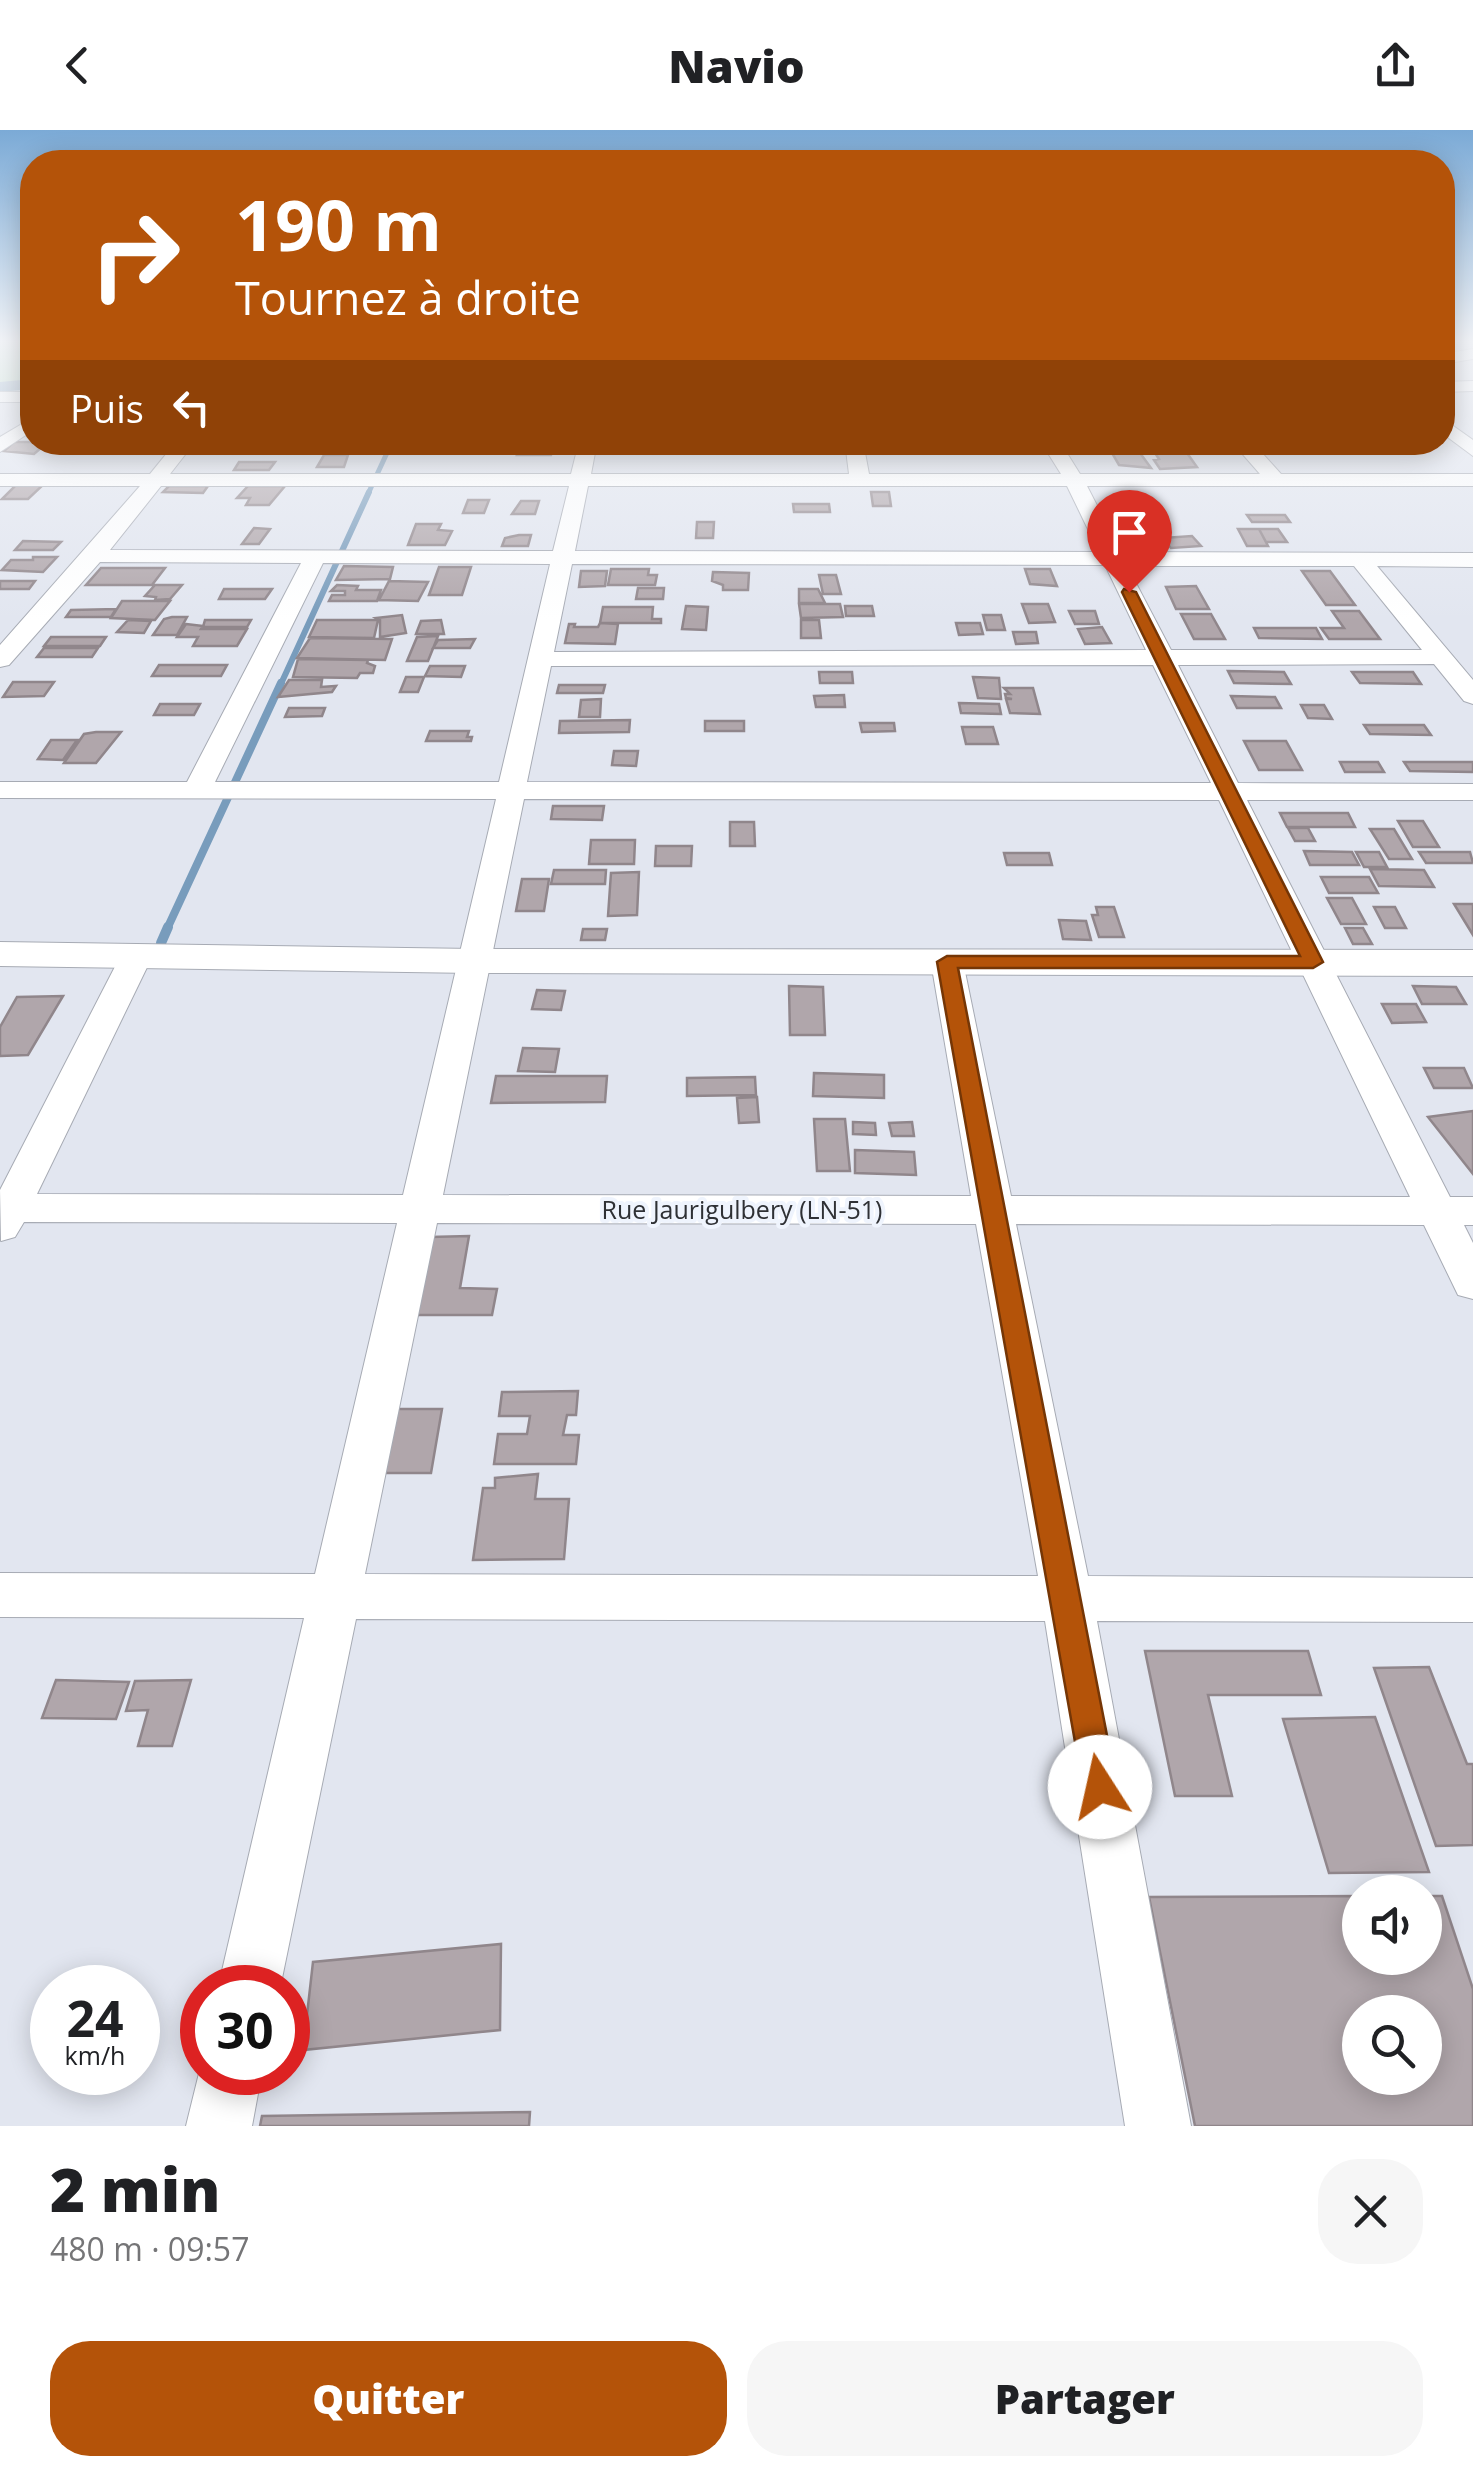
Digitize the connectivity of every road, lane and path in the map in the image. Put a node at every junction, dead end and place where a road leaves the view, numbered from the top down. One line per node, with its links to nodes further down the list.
1 (175, 455): 7 (street)
2 (856, 455): 8 (street)
3 (1058, 455): 9 (street)
4 (1253, 455): 10 (street)
5 (584, 461): 7 (street); 8 (street); 14 (street)
6 (0, 480): 7 (street)
7 (155, 480): 12 (street)
8 (860, 480): 9 (street)
9 (1074, 480): 10 (street); 16 (street)
10 (1276, 480): 11 (street)
11 (1473, 480)
12 (94, 556): 13 (street); 21 (street)
13 (316, 556): 14 (street); 24 (street)
14 (563, 556): 16 (street); 20 (street)
15 (1358, 557): 16 (street); 17 (street); 19 (street)
16 (1113, 558): 18 (street)
17 (1473, 560)
18 (1162, 658): 19 (street); 20 (street); 26 (street)
19 (1441, 658): 22 (street)
20 (540, 659): 25 (street)
21 (0, 660)
22 (1473, 696)
23 (0, 790): 24 (street)
24 (197, 790): 25 (street)
25 (512, 790): 26 (street); 30 (street)
26 (1229, 792): 27 (street); 32 (street)
27 (1473, 792)
28 (0, 954): 29 (street)
29 (137, 956): 30 (street); 37 (street)
30 (474, 961): 31 (street); 34 (street)
31 (947, 962): 32 (street); 35 (street)
32 (1313, 962): 33 (street); 36 (street)
33 (1473, 962)
34 (420, 1209): 35 (street, Rue Jaurigulbery (LN-51)); 37 (street, Rue Jaurigulbery (LN-51)); 40 (street)
35 (994, 1210): 36 (street, Rue Jaurigulbery (LN-51)); 41 (street)
36 (1455, 1211): 38 (street)
37 (5, 1219)
38 (1473, 1284)
39 (0, 1595): 40 (street)
40 (334, 1596): 41 (street); 43 (street)
41 (1068, 1598): 42 (street); 46 (street)
42 (1473, 1600)
43 (254, 1965)
44 (225, 2095): 45 (street)
45 (218, 2126)
46 (1158, 2126)

